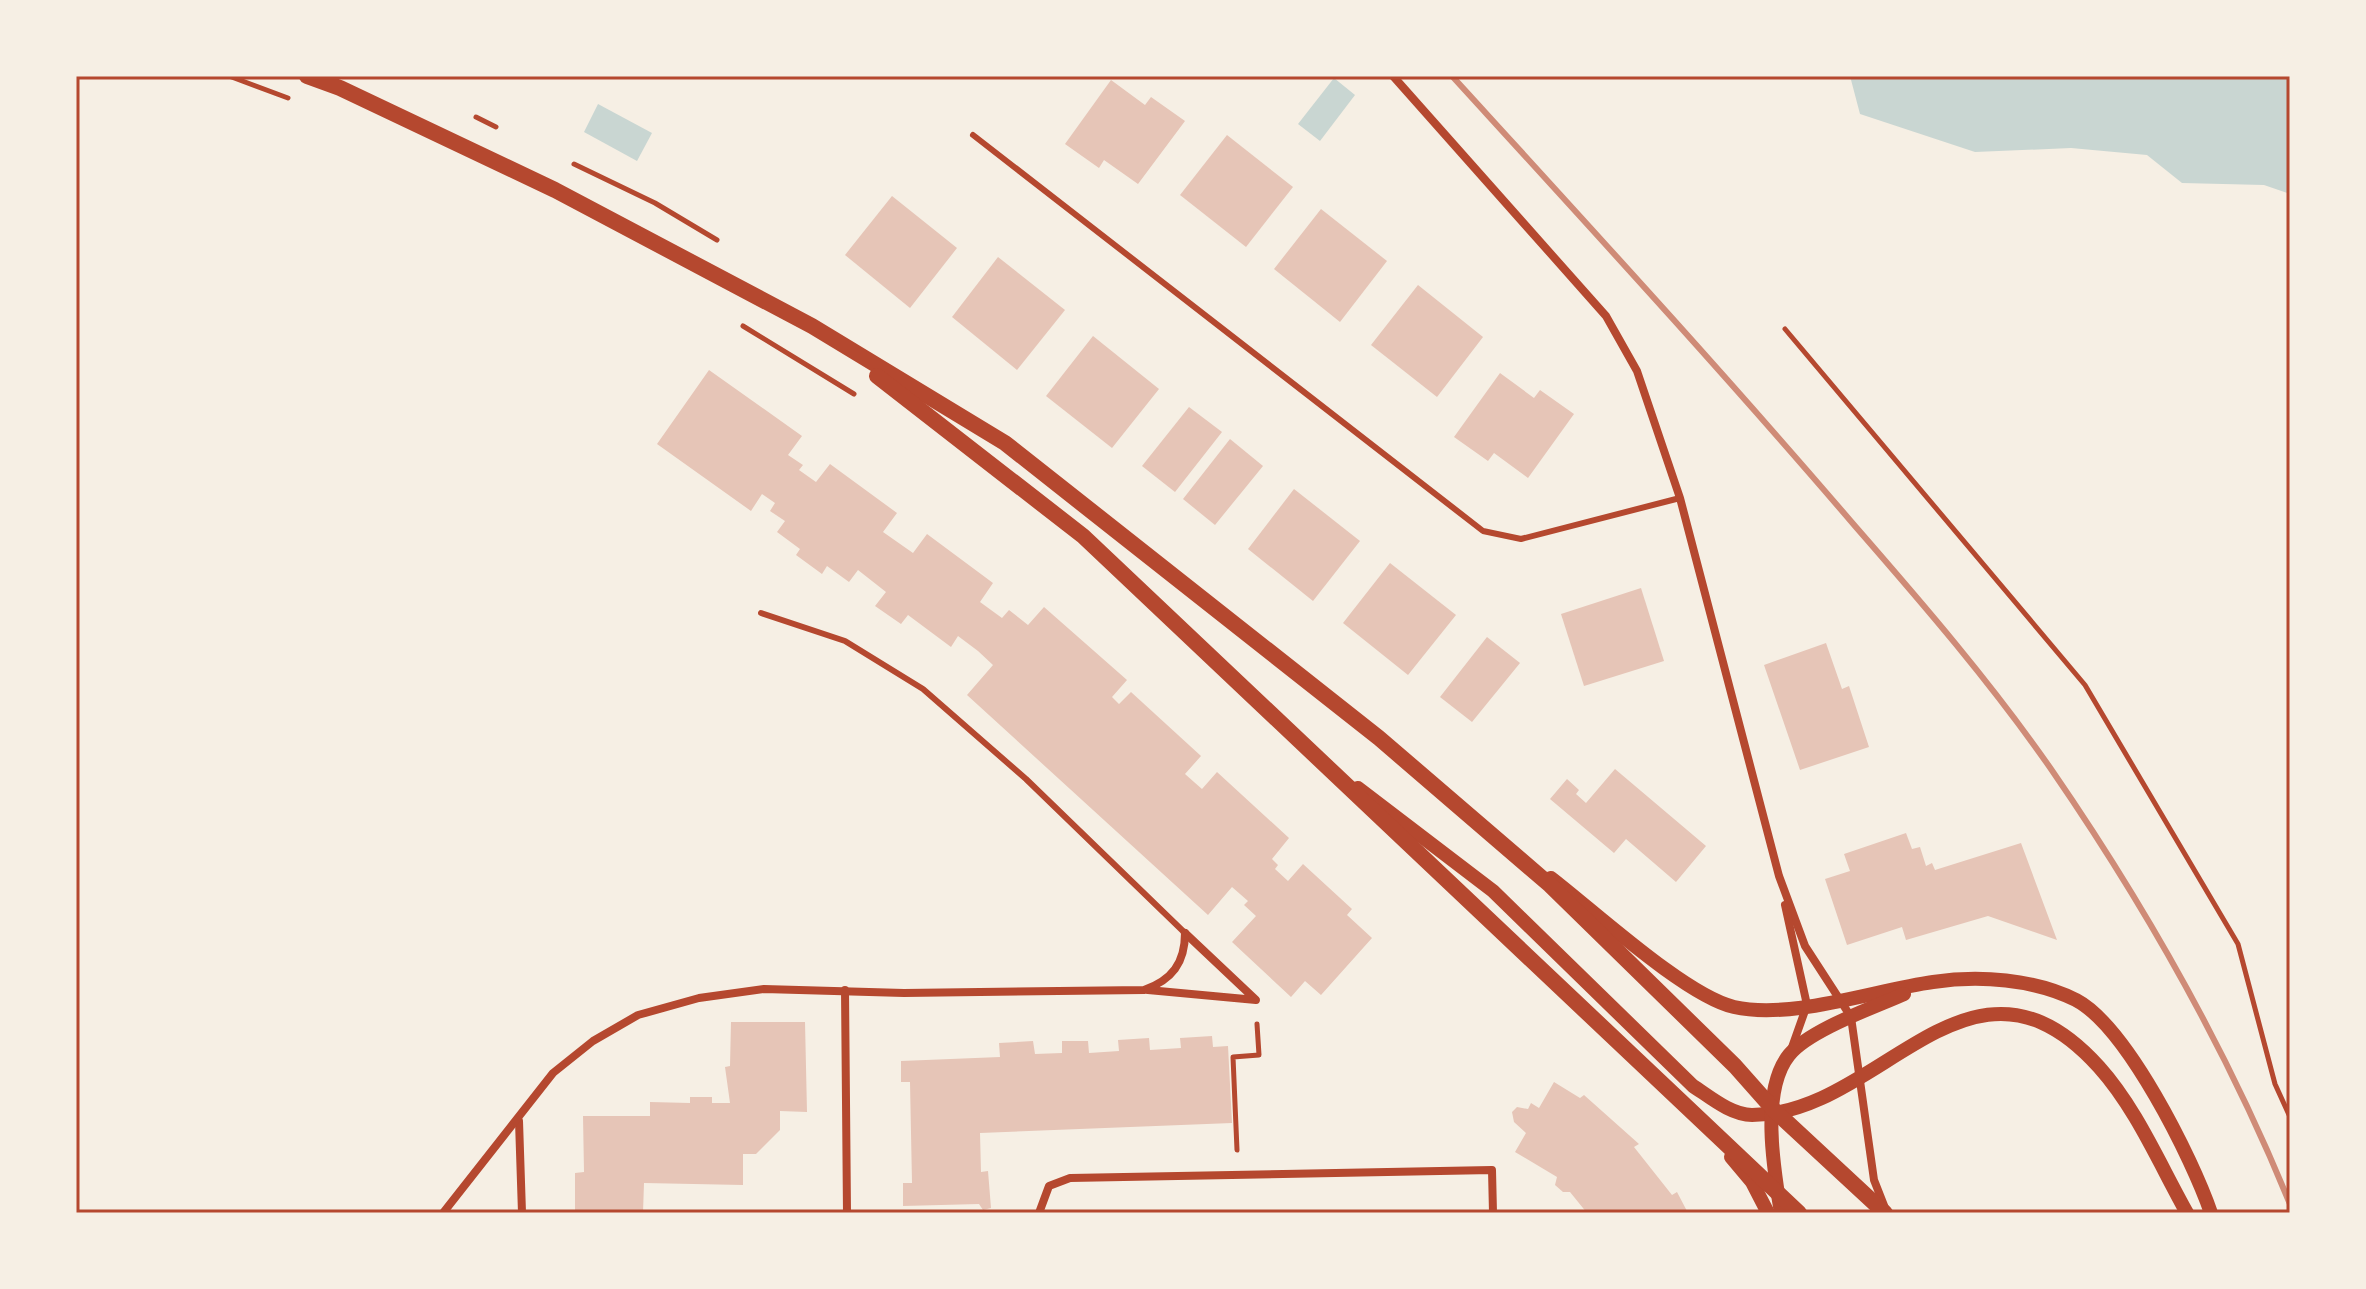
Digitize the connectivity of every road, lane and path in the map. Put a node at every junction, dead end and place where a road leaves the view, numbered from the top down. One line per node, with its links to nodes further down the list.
1 (229, 76): 4 (path)
2 (307, 76): 7 (main road)
3 (1393, 76): 10 (street)
4 (300, 102)
5 (973, 135): 10 (lane)
6 (734, 320): 9 (path)
7 (812, 326): 12 (main road); 13 (main road)
8 (1785, 329): 27 (path)
9 (858, 398)
10 (1680, 498): 14 (street)
11 (761, 613): 15 (lane)
12 (1326, 763): 25 (street); 26 (main road)
13 (1441, 791): 20 (street); 25 (main road)
14 (1779, 876): 19 (street); 20 (street)
15 (1185, 933): 18 (street); 18 (street)
16 (1934, 981): 19 (street); 21 (street); 41 (street)
17 (845, 990): 18 (street); 28 (street); 33 (street)
18 (1144, 990)
19 (1842, 1000): 20 (street); 21 (street)
20 (1807, 1005): 23 (street)
21 (1851, 1017): 23 (street); 24 (street)
22 (1258, 1035): 29 (path)
23 (1789, 1055): 25 (street)
24 (1861, 1078): 25 (street); 39 (street); 40 (street)
25 (1774, 1110): 30 (street); 39 (main road)
26 (1694, 1113): 30 (main road); 36 (street)
27 (2290, 1117)
28 (519, 1120): 31 (street); 32 (street)
29 (1239, 1175): 34 (street); 35 (street)
30 (1778, 1193): 37 (street); 38 (main road)
31 (443, 1213)
32 (522, 1213)
33 (847, 1213)
34 (1039, 1213)
35 (1493, 1213)
36 (1768, 1213)
37 (1781, 1213)
38 (1799, 1213)
39 (1886, 1213)
40 (2187, 1213)
41 (2211, 1213)

